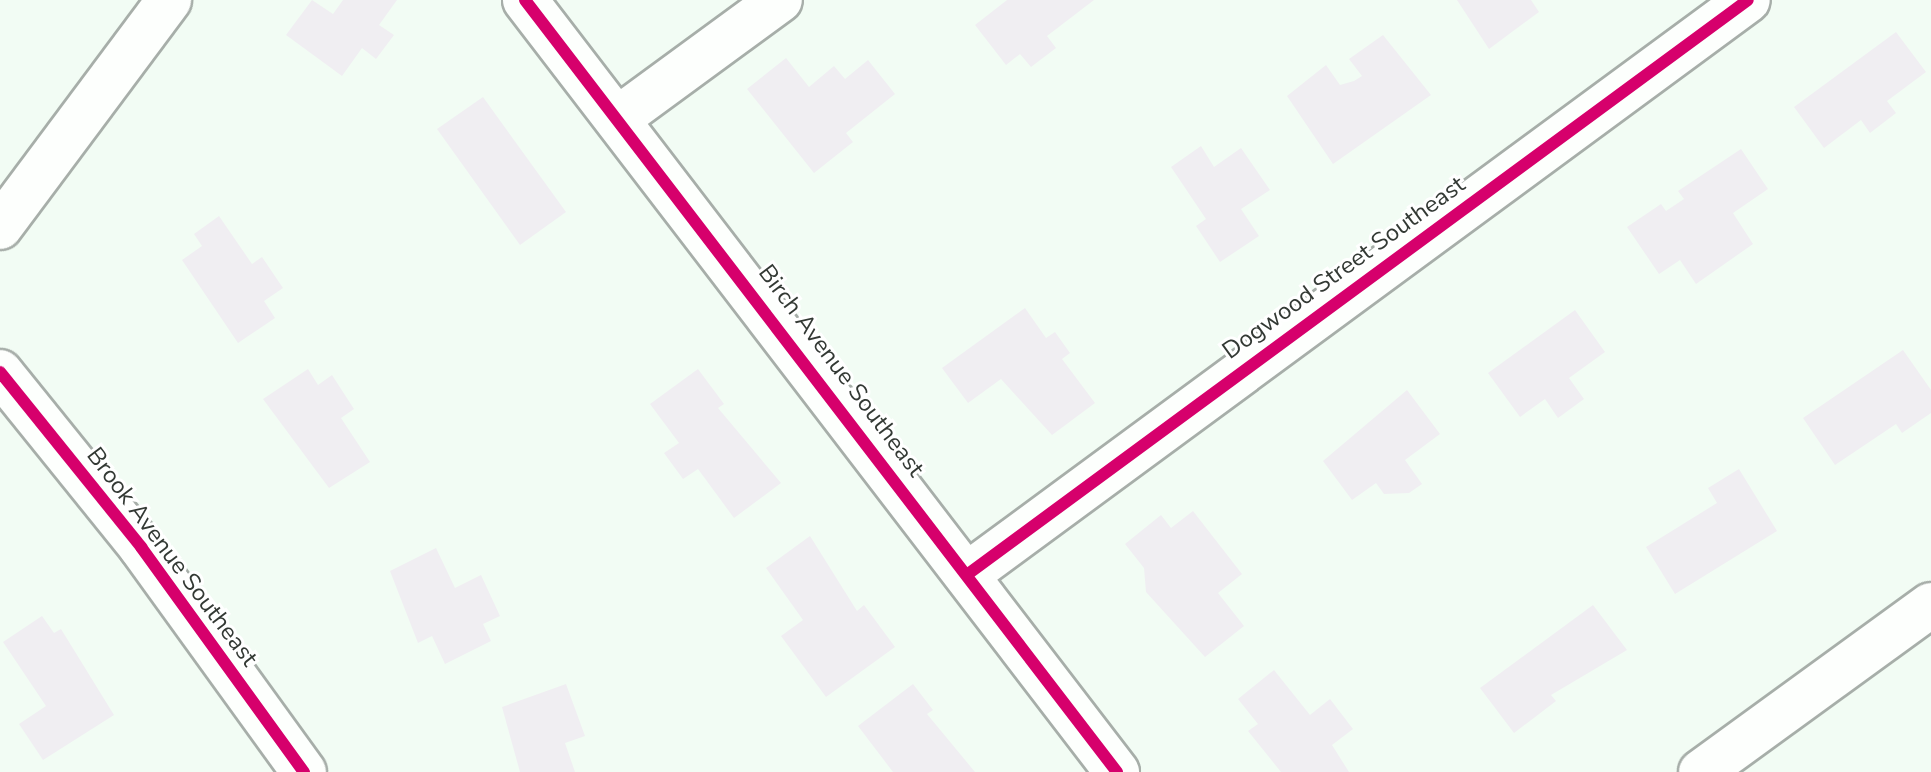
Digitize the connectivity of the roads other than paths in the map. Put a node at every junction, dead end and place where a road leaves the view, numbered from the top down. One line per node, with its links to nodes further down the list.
1 (169, 0): 6 (street)
2 (525, 0): 5 (street, Birch Avenue Southeast)
3 (780, 0): 5 (street)
4 (1748, 0): 8 (street, Dogwood Street Southeast)
5 (620, 117): 8 (street, Birch Avenue Southeast)
6 (0, 227)
7 (0, 372): 10 (street, Brook Avenue Southeast)
8 (968, 574): 11 (street, Birch Avenue Southeast)
9 (1931, 605): 12 (street)
10 (304, 772)
11 (1117, 772)
12 (1701, 772)

